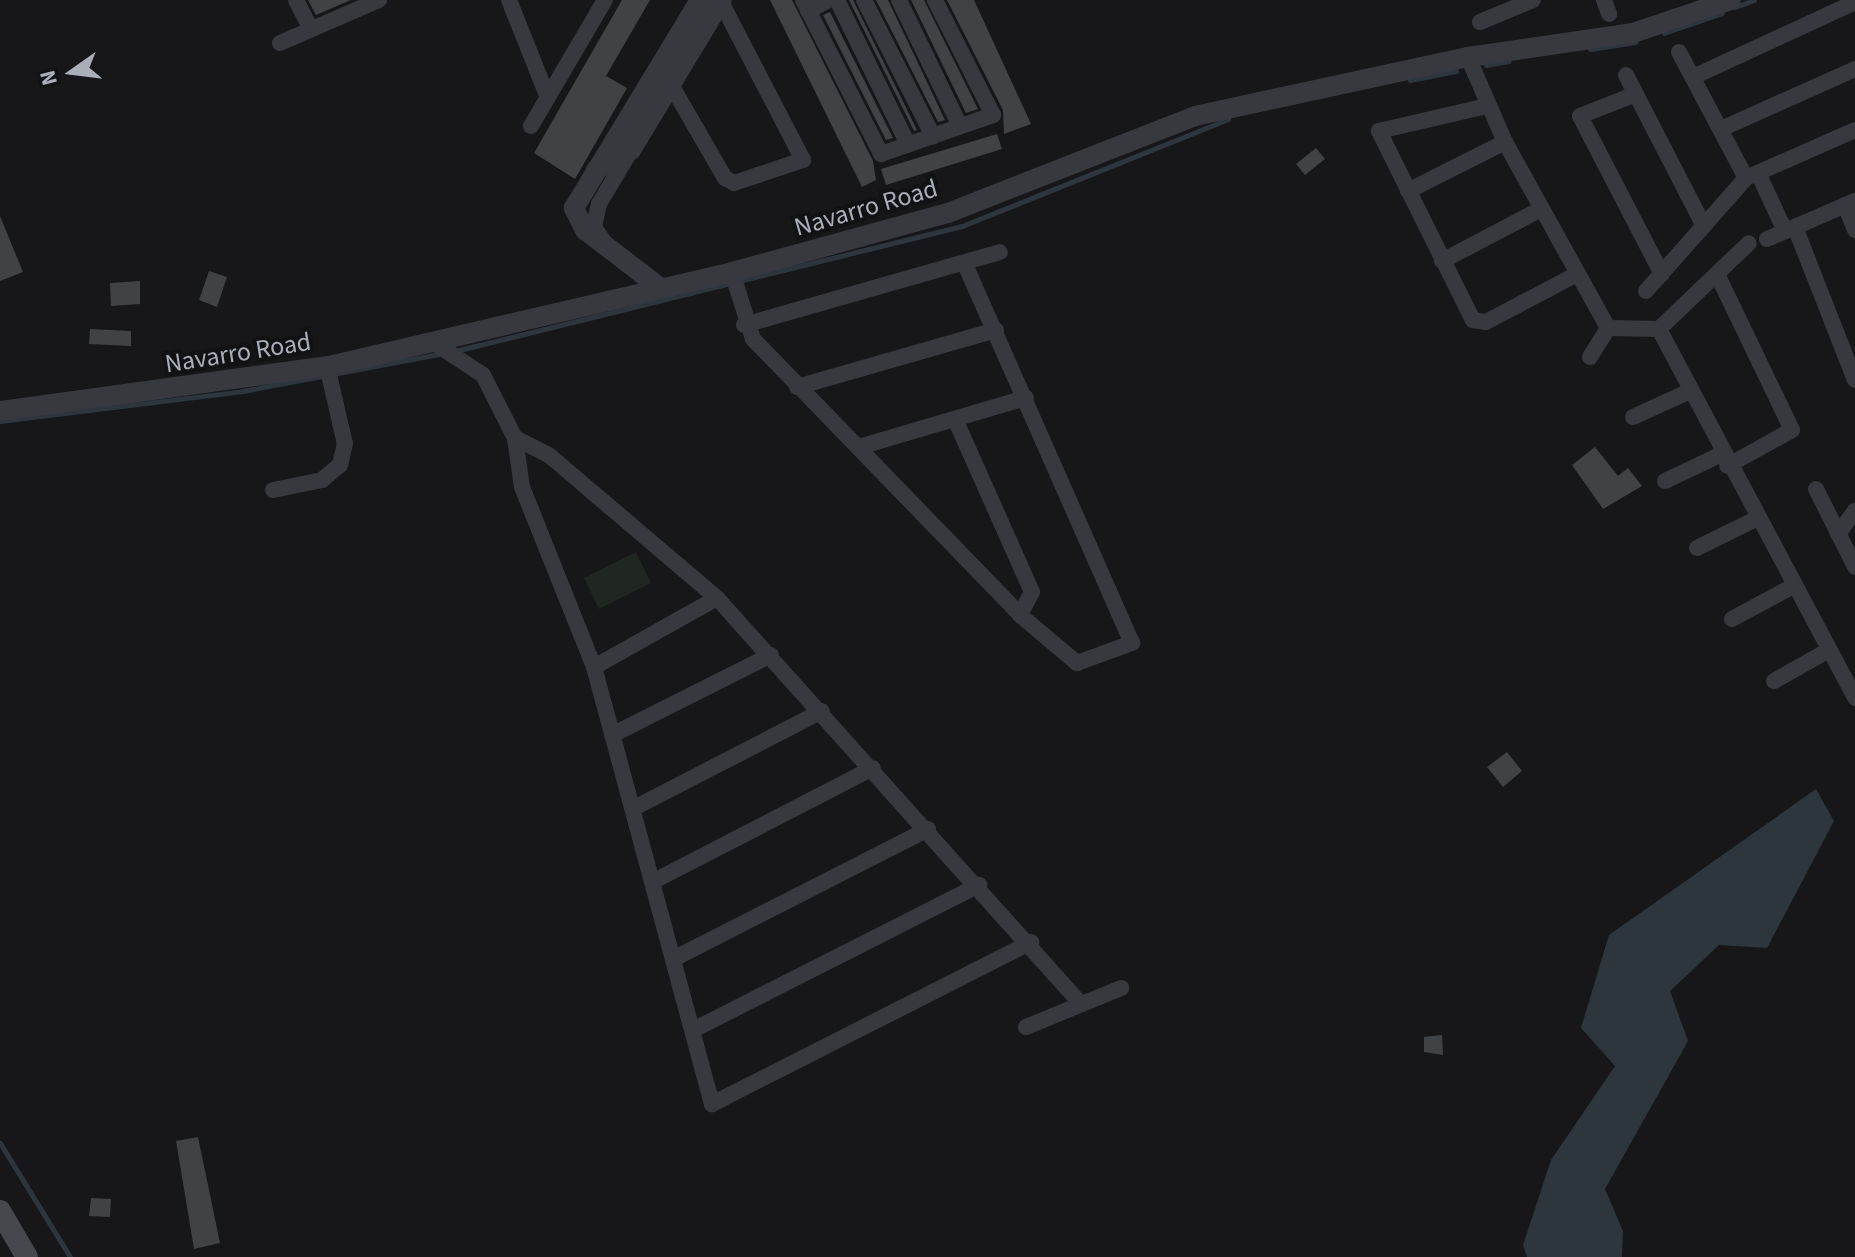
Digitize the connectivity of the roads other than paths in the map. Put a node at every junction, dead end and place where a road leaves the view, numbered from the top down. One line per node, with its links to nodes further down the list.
1 (296, 0): 17 (street)
2 (378, 0): 17 (street)
3 (509, 0): 26 (street)
4 (605, 0): 26 (street)
5 (700, 0): 23 (street)
6 (829, 0): 15 (street)
7 (837, 0): 34 (street)
8 (864, 0): 32 (street)
9 (899, 0): 29 (street)
10 (935, 0): 29 (street)
11 (1533, 0): 16 (street)
12 (1731, 0): 20 (street, Navarro Road)
13 (722, 1): 23 (street); 23 (street)
14 (1855, 2): 24 (street)
15 (805, 5): 34 (street)
16 (1480, 22)
17 (311, 29): 18 (street)
18 (280, 43)
19 (1679, 52): 24 (street)
20 (1468, 57): 27 (street); 53 (street, Navarro Road)
21 (1855, 69): 30 (street)
22 (1626, 75): 25 (street)
23 (666, 77): 35 (street); 36 (street)
24 (1693, 77): 30 (street)
25 (1636, 94): 41 (street); 51 (street)
26 (548, 98): 28 (street)
27 (1487, 106): 33 (street); 38 (street)
28 (531, 126)
29 (960, 126): 32 (street)
30 (1721, 129): 37 (street)
31 (1855, 130): 37 (street)
32 (933, 136): 34 (street)
33 (1505, 142): 38 (street); 40 (street)
34 (908, 144)
35 (631, 150): 36 (street); 46 (street)
36 (594, 171): 46 (street)
37 (1752, 176): 41 (street); 42 (street)
38 (1408, 191): 48 (street)
39 (1850, 203): 42 (street); 43 (street)
40 (1541, 209): 48 (street); 50 (street)
41 (1704, 226): 51 (street)
42 (1790, 229): 44 (street); 63 (street)
43 (1855, 230)
44 (1767, 239)
45 (1749, 243): 52 (street)
46 (609, 249): 54 (street)
47 (1000, 252): 49 (street)
48 (1442, 261): 50 (street)
49 (966, 267): 56 (street); 59 (street)
50 (1577, 274): 57 (street)
51 (1662, 274): 55 (street)
52 (1717, 274): 58 (street); 72 (street)
53 (734, 280): 54 (street, Navarro Road); 56 (street)
54 (658, 286): 60 (street, Navarro Road)
55 (1646, 291)
56 (744, 325): 64 (street)
57 (1608, 328): 58 (street); 61 (street)
58 (1659, 329): 65 (street)
59 (996, 330): 64 (street); 66 (street)
60 (444, 349): 62 (street, Navarro Road); 70 (street)
61 (1590, 357)
62 (329, 375): 67 (street, Navarro Road); 75 (street)
63 (1855, 380)
64 (797, 387): 71 (street)
65 (1690, 391): 68 (street); 72 (street)
66 (1026, 398): 69 (street); 83 (street)
67 (0, 411)
68 (1633, 417)
69 (955, 419): 71 (street); 83 (street)
70 (515, 438): 82 (street); 87 (street)
71 (859, 447): 83 (street)
72 (1724, 460): 73 (street); 77 (street)
73 (1665, 481)
74 (1816, 489): 78 (street)
75 (273, 490)
76 (1855, 511): 78 (street)
77 (1756, 519): 79 (street); 81 (street)
78 (1838, 534): 80 (street)
79 (1697, 548)
80 (1855, 567)
81 (1793, 586): 84 (street); 85 (street)
82 (717, 598): 86 (street); 87 (street)
83 (1020, 615)
84 (1732, 619)
85 (1829, 650): 88 (street); 89 (street)
86 (771, 655): 90 (street); 91 (street)
87 (594, 667): 91 (street)
88 (1774, 681)
89 (1855, 698)
90 (822, 711): 92 (street); 93 (street)
91 (612, 735): 93 (street)
92 (873, 768): 94 (street); 95 (street)
93 (636, 807): 95 (street)
94 (928, 829): 96 (street); 98 (street)
95 (654, 881): 98 (street)
96 (979, 885): 97 (street); 102 (street)
97 (1031, 942): 100 (street); 102 (street)
98 (675, 958): 102 (street)
99 (1121, 988): 100 (street)
100 (1081, 1004): 101 (street)
101 (1026, 1027)
102 (693, 1030)
103 (0, 1211): 104 (main road)
104 (27, 1257)

